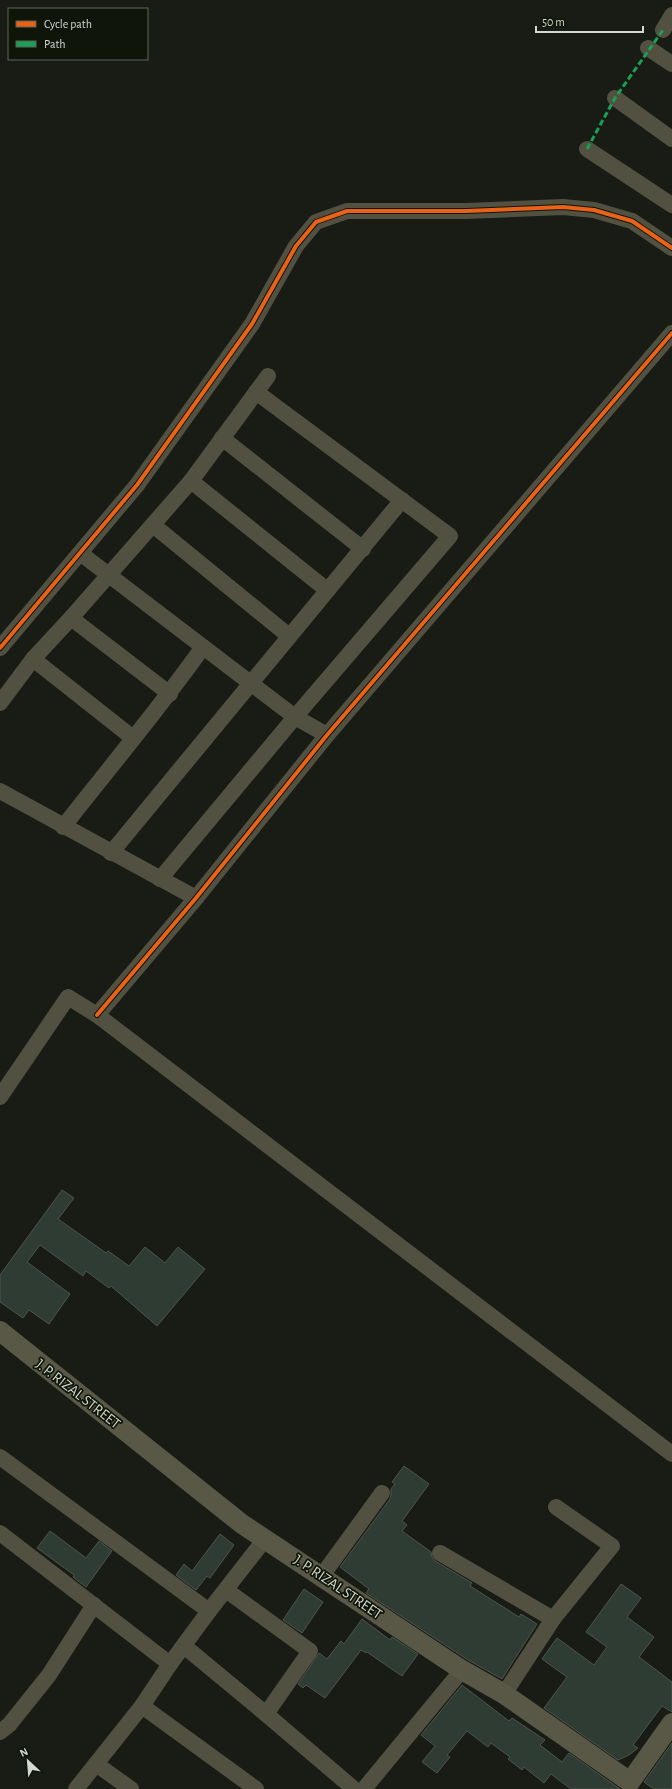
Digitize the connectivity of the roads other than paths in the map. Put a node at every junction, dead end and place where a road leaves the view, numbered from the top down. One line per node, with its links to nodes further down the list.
1 (672, 15): 2 (street)
2 (663, 30)
3 (648, 48): 4 (street)
4 (672, 64)
5 (614, 98): 6 (street)
6 (672, 139)
7 (587, 149): 8 (street)
8 (672, 205)
9 (672, 248): 18 (street)
10 (672, 333): 30 (street)
11 (268, 376): 12 (street)
12 (256, 392): 13 (street); 15 (street)
13 (222, 438): 14 (street); 17 (street)
14 (191, 481): 16 (street); 20 (street)
15 (402, 500): 17 (street); 29 (street)
16 (153, 525): 19 (street); 22 (street)
17 (363, 549): 20 (street)
18 (80, 553): 19 (street); 24 (street)
19 (109, 573): 21 (street); 23 (street)
20 (327, 590): 22 (street)
21 (71, 618): 25 (street); 27 (street)
22 (290, 636): 26 (street)
23 (203, 647): 26 (street); 27 (street)
24 (0, 648)
25 (33, 659): 28 (street); 31 (street)
26 (250, 682): 29 (street); 34 (street)
27 (170, 694): 31 (street)
28 (0, 703)
29 (295, 717): 30 (street); 35 (street)
30 (327, 735): 36 (street)
31 (133, 738): 33 (street)
32 (0, 791): 33 (street)
33 (63, 827): 34 (street)
34 (111, 853): 35 (street)
35 (160, 879): 36 (street)
36 (196, 898): 37 (street)
37 (97, 1015): 38 (street); 40 (street)
38 (0, 1098)
39 (0, 1331): 45 (main road, J. P. RIZAL STREET)
40 (672, 1454)
41 (0, 1457): 50 (street)
42 (382, 1493): 47 (street)
43 (556, 1507): 51 (street)
44 (0, 1533): 49 (street)
45 (265, 1539): 47 (main road, J. P. RIZAL STREET); 48 (street)
46 (440, 1553): 51 (street)
47 (321, 1576): 54 (main road, J. P. RIZAL STREET)
48 (226, 1590): 50 (street); 57 (street)
49 (94, 1605): 53 (street); 59 (street)
50 (209, 1611): 52 (street)
51 (553, 1619): 55 (street)
52 (184, 1646): 53 (street); 57 (street)
53 (170, 1664): 56 (street)
54 (462, 1670): 55 (main road, J. P. RIZAL STREET); 66 (street)
55 (504, 1694): 61 (main road, J. P. RIZAL STREET)
56 (142, 1706): 60 (street); 64 (street)
57 (266, 1714): 65 (street)
58 (672, 1723): 61 (main road, J. P. RIZAL STREET)
59 (0, 1732)
60 (96, 1764): 62 (street); 63 (street)
61 (635, 1786)
62 (76, 1789)
63 (131, 1789)
64 (256, 1789)
65 (354, 1789)
66 (364, 1789)

